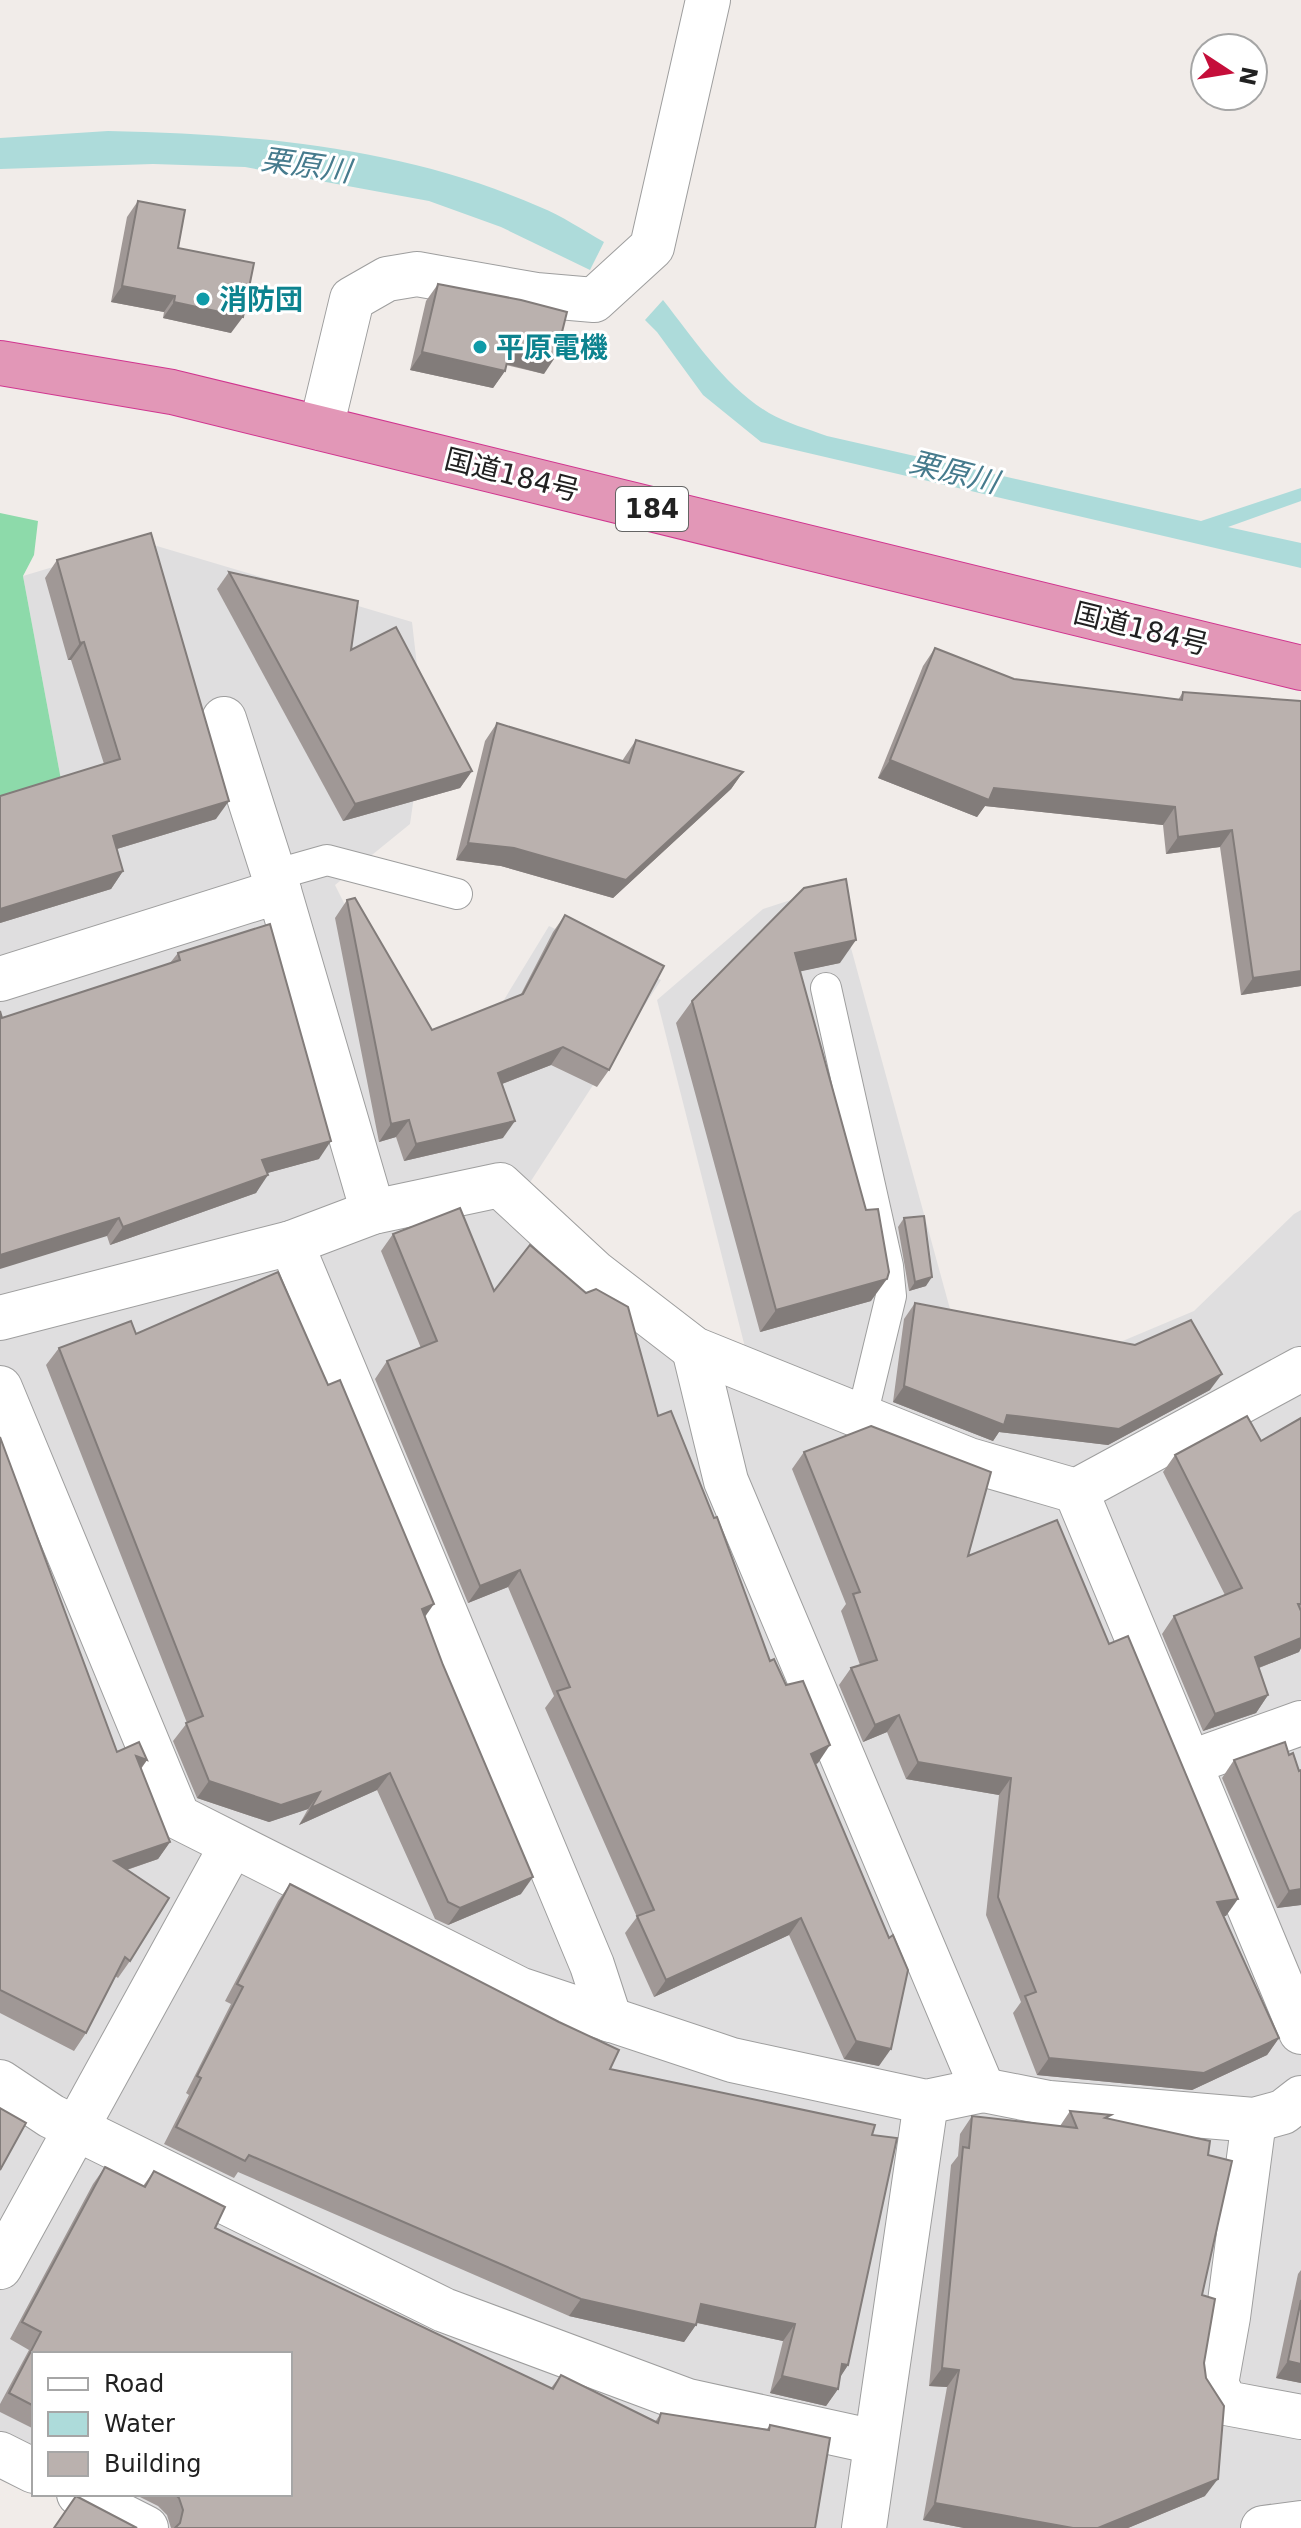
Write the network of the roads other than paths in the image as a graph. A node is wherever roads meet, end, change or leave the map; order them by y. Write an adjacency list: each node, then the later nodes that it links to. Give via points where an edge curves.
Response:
1 (708, 0): 3 (street, via 652,247 594,300 417,274 387,279 352,299)
2 (0, 363): 3 (highway, 国道184号 / 184, via 172,392)
3 (321, 428): 4 (highway, 国道184号 / 184)
4 (1301, 668)
5 (224, 719): 6 (street)
6 (276, 883): 7 (lane, via 327,860); 8 (street); 10 (street)
7 (457, 894)
8 (0, 979)
9 (826, 988): 16 (lane, via 891,1296)
10 (373, 1212): 11 (street); 13 (street, via 500,1185 594,1272)
11 (291, 1243): 12 (street); 21 (street, via 592,1965)
12 (0, 1318)
13 (694, 1349): 16 (street); 24 (street, via 726,1481)
14 (1301, 1369): 17 (street)
15 (0, 1388): 20 (street, via 178,1817)
16 (862, 1416): 17 (street, via 969,1460)
17 (1076, 1491): 19 (street)
18 (1301, 1723): 19 (street)
19 (1189, 1763): 22 (street)
20 (232, 1845): 21 (street, via 519,1989); 28 (street)
21 (610, 2020): 26 (street, via 732,2060)
22 (1301, 2032)
23 (0, 2082): 28 (street)
24 (983, 2090): 26 (street); 27 (street, via 1049,2103)
25 (1301, 2098): 27 (street, via 1283,2112)
26 (926, 2102): 31 (street)
27 (1254, 2120): 30 (street, via 1216,2384 1226,2403)
28 (76, 2128): 29 (street); 31 (street, via 458,2316 688,2401)
29 (0, 2267)
30 (1301, 2417)
31 (875, 2442): 37 (street)
32 (0, 2454): 33 (street)
33 (32, 2470)
34 (83, 2496): 36 (street)
35 (1301, 2523): 38 (street)
36 (146, 2528)
37 (864, 2528)
38 (1263, 2528)

